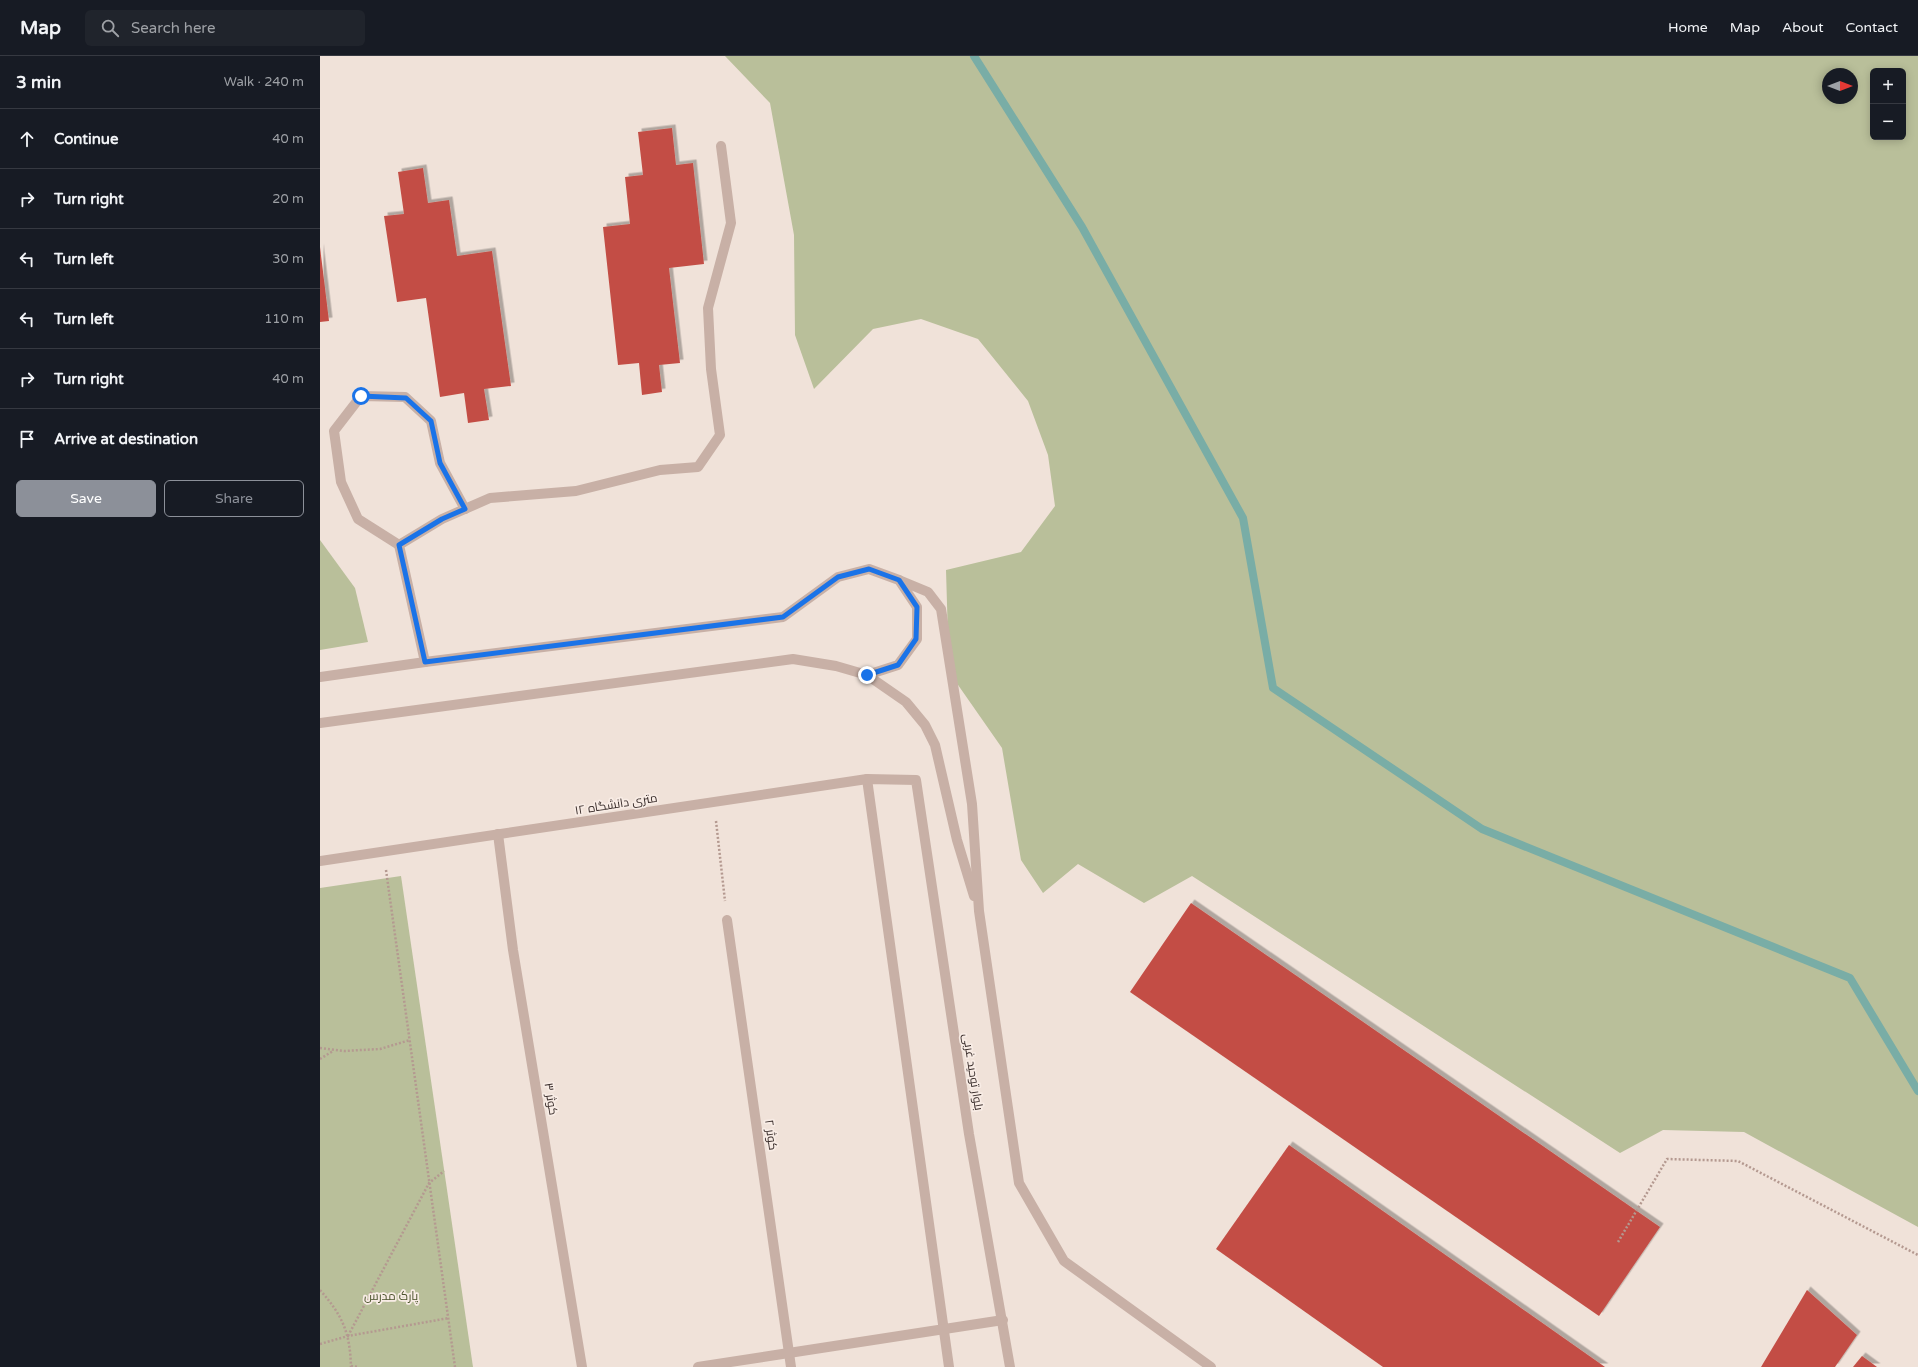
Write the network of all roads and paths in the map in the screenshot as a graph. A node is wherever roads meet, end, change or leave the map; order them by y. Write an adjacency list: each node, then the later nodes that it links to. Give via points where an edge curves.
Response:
1 (721, 146): 2 (street, via 731,223 708,308 711,368 720,434 698,467 660,470 576,490 490,498)
2 (465, 509): 3 (street, via 442,519); 3 (street, via 440,463 431,421 406,398 361,396 334,432 341,482 358,519)
3 (399, 545): 5 (street)
4 (899, 580): 5 (street, via 869,569 838,577 783,617); 6 (street, via 917,607 916,639 898,665); 15 (street, via 928,592 941,609 972,804)
5 (425, 662): 7 (street)
6 (867, 675): 8 (street, via 836,666 793,659); 15 (street, via 906,702 925,725 935,744 957,840)
7 (320, 677)
8 (320, 723)
9 (867, 779): 10 (street, ۱۲ متری دانشگاه); 11 (street, ۱۲ متری دانشگاه); 28 (street)
10 (916, 780): 27 (street, بلوار توحید غربی, via 969,1134)
11 (713, 802): 12 (street, ۱۲ متری دانشگاه); 16 (path)
12 (498, 834): 13 (street, ۱۲ متری دانشگاه); 35 (street, کوثر ۳, via 513,950)
13 (385, 851): 14 (street, ۱۲ متری دانشگاه); 17 (path, via 386,878)
14 (320, 861)
15 (979, 911): 40 (street, via 1019,1183 1064,1261)
16 (727, 920): 31 (street, کوثر ۲)
17 (410, 1040): 19 (path, via 380,1049); 22 (path)
18 (320, 1048): 19 (path)
19 (334, 1050): 20 (path)
20 (320, 1059)
21 (444, 1171): 22 (path)
22 (429, 1183): 26 (path); 29 (path)
23 (1618, 1242): 24 (path, via 1667,1160 1738,1161)
24 (1918, 1255)
25 (320, 1290): 29 (path, via 336,1308)
26 (448, 1318): 29 (path); 34 (path)
27 (1003, 1320): 28 (street); 39 (street, بلوار توحید غربی)
28 (945, 1329): 31 (street); 38 (street)
29 (348, 1336): 30 (path); 32 (path)
30 (320, 1344)
31 (789, 1354): 36 (street); 37 (street, کوثر ۲)
32 (351, 1367): 33 (path)
33 (358, 1367)
34 (455, 1367)
35 (582, 1367)
36 (698, 1367)
37 (791, 1367)
38 (949, 1367)
39 (1010, 1367)
40 (1211, 1367)

